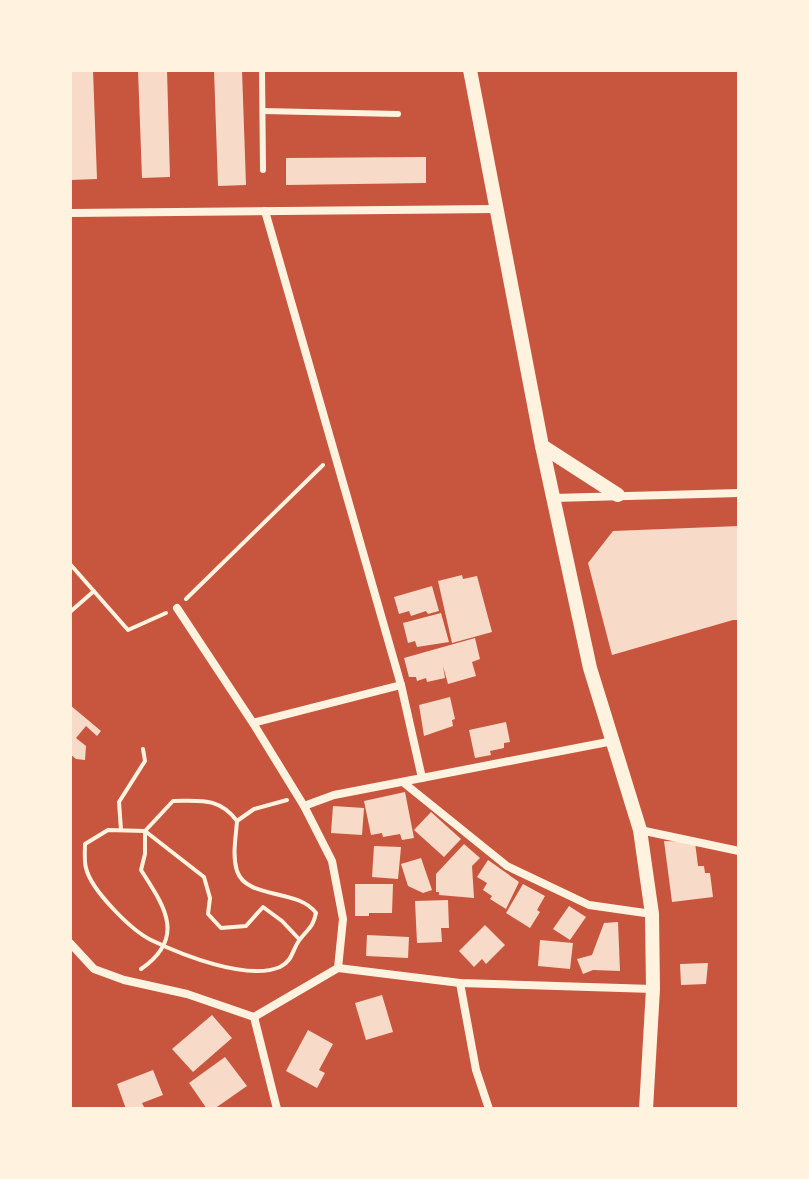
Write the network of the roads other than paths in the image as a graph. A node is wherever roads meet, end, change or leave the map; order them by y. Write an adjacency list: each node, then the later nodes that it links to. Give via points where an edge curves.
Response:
1 (262, 70): 3 (lane)
2 (470, 70): 6 (street)
3 (263, 111): 4 (lane); 5 (lane)
4 (398, 114)
5 (263, 170)
6 (496, 209): 7 (street); 9 (street)
7 (265, 211): 8 (street); 14 (street)
8 (70, 213)
9 (542, 446): 11 (street); 12 (street)
10 (739, 493): 11 (street)
11 (618, 495): 12 (street)
12 (553, 498): 16 (street, via 590,668)
13 (177, 608): 15 (street)
14 (401, 685): 15 (street); 17 (street)
15 (253, 723): 19 (street)
16 (613, 741): 17 (street); 20 (street)
17 (422, 778): 18 (street)
18 (404, 783): 19 (street); 22 (street, via 507,866 589,905)
19 (304, 806): 24 (street, via 332,861 343,919)
20 (640, 830): 21 (street); 22 (street)
21 (739, 851)
22 (652, 914): 26 (street)
23 (70, 943): 27 (street, via 94,969)
24 (338, 968): 25 (street); 27 (street)
25 (460, 983): 26 (street); 29 (street)
26 (653, 989): 30 (street)
27 (254, 1017): 28 (street)
28 (277, 1109)
29 (489, 1109)
30 (646, 1109)

